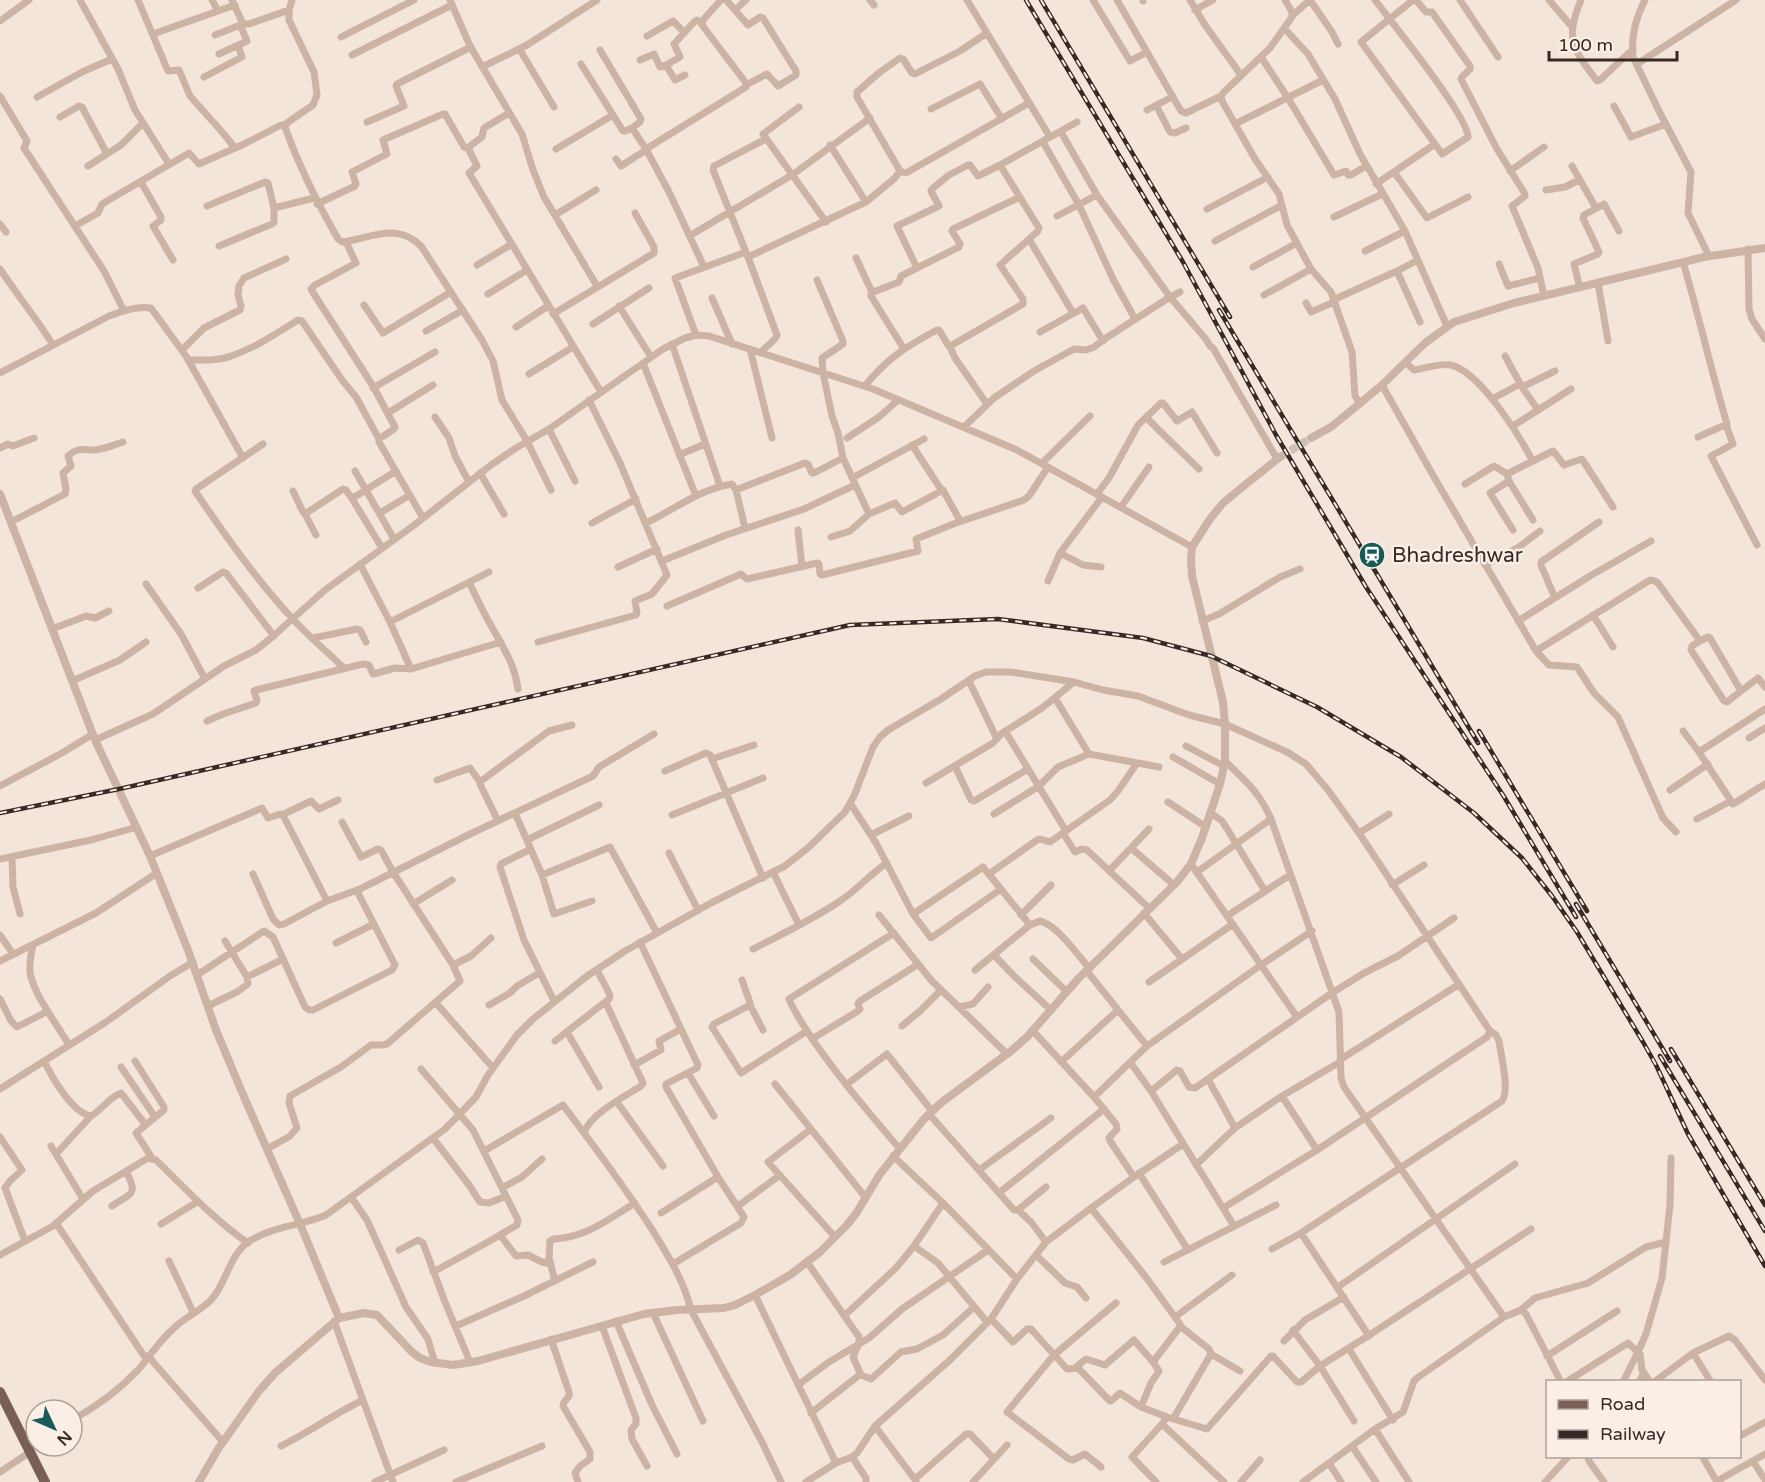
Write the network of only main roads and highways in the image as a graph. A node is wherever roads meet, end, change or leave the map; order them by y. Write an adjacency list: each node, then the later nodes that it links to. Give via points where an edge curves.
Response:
1 (0, 1392): 2 (main road)
2 (24, 1435)
3 (35, 1458): 4 (main road)
4 (45, 1482)

